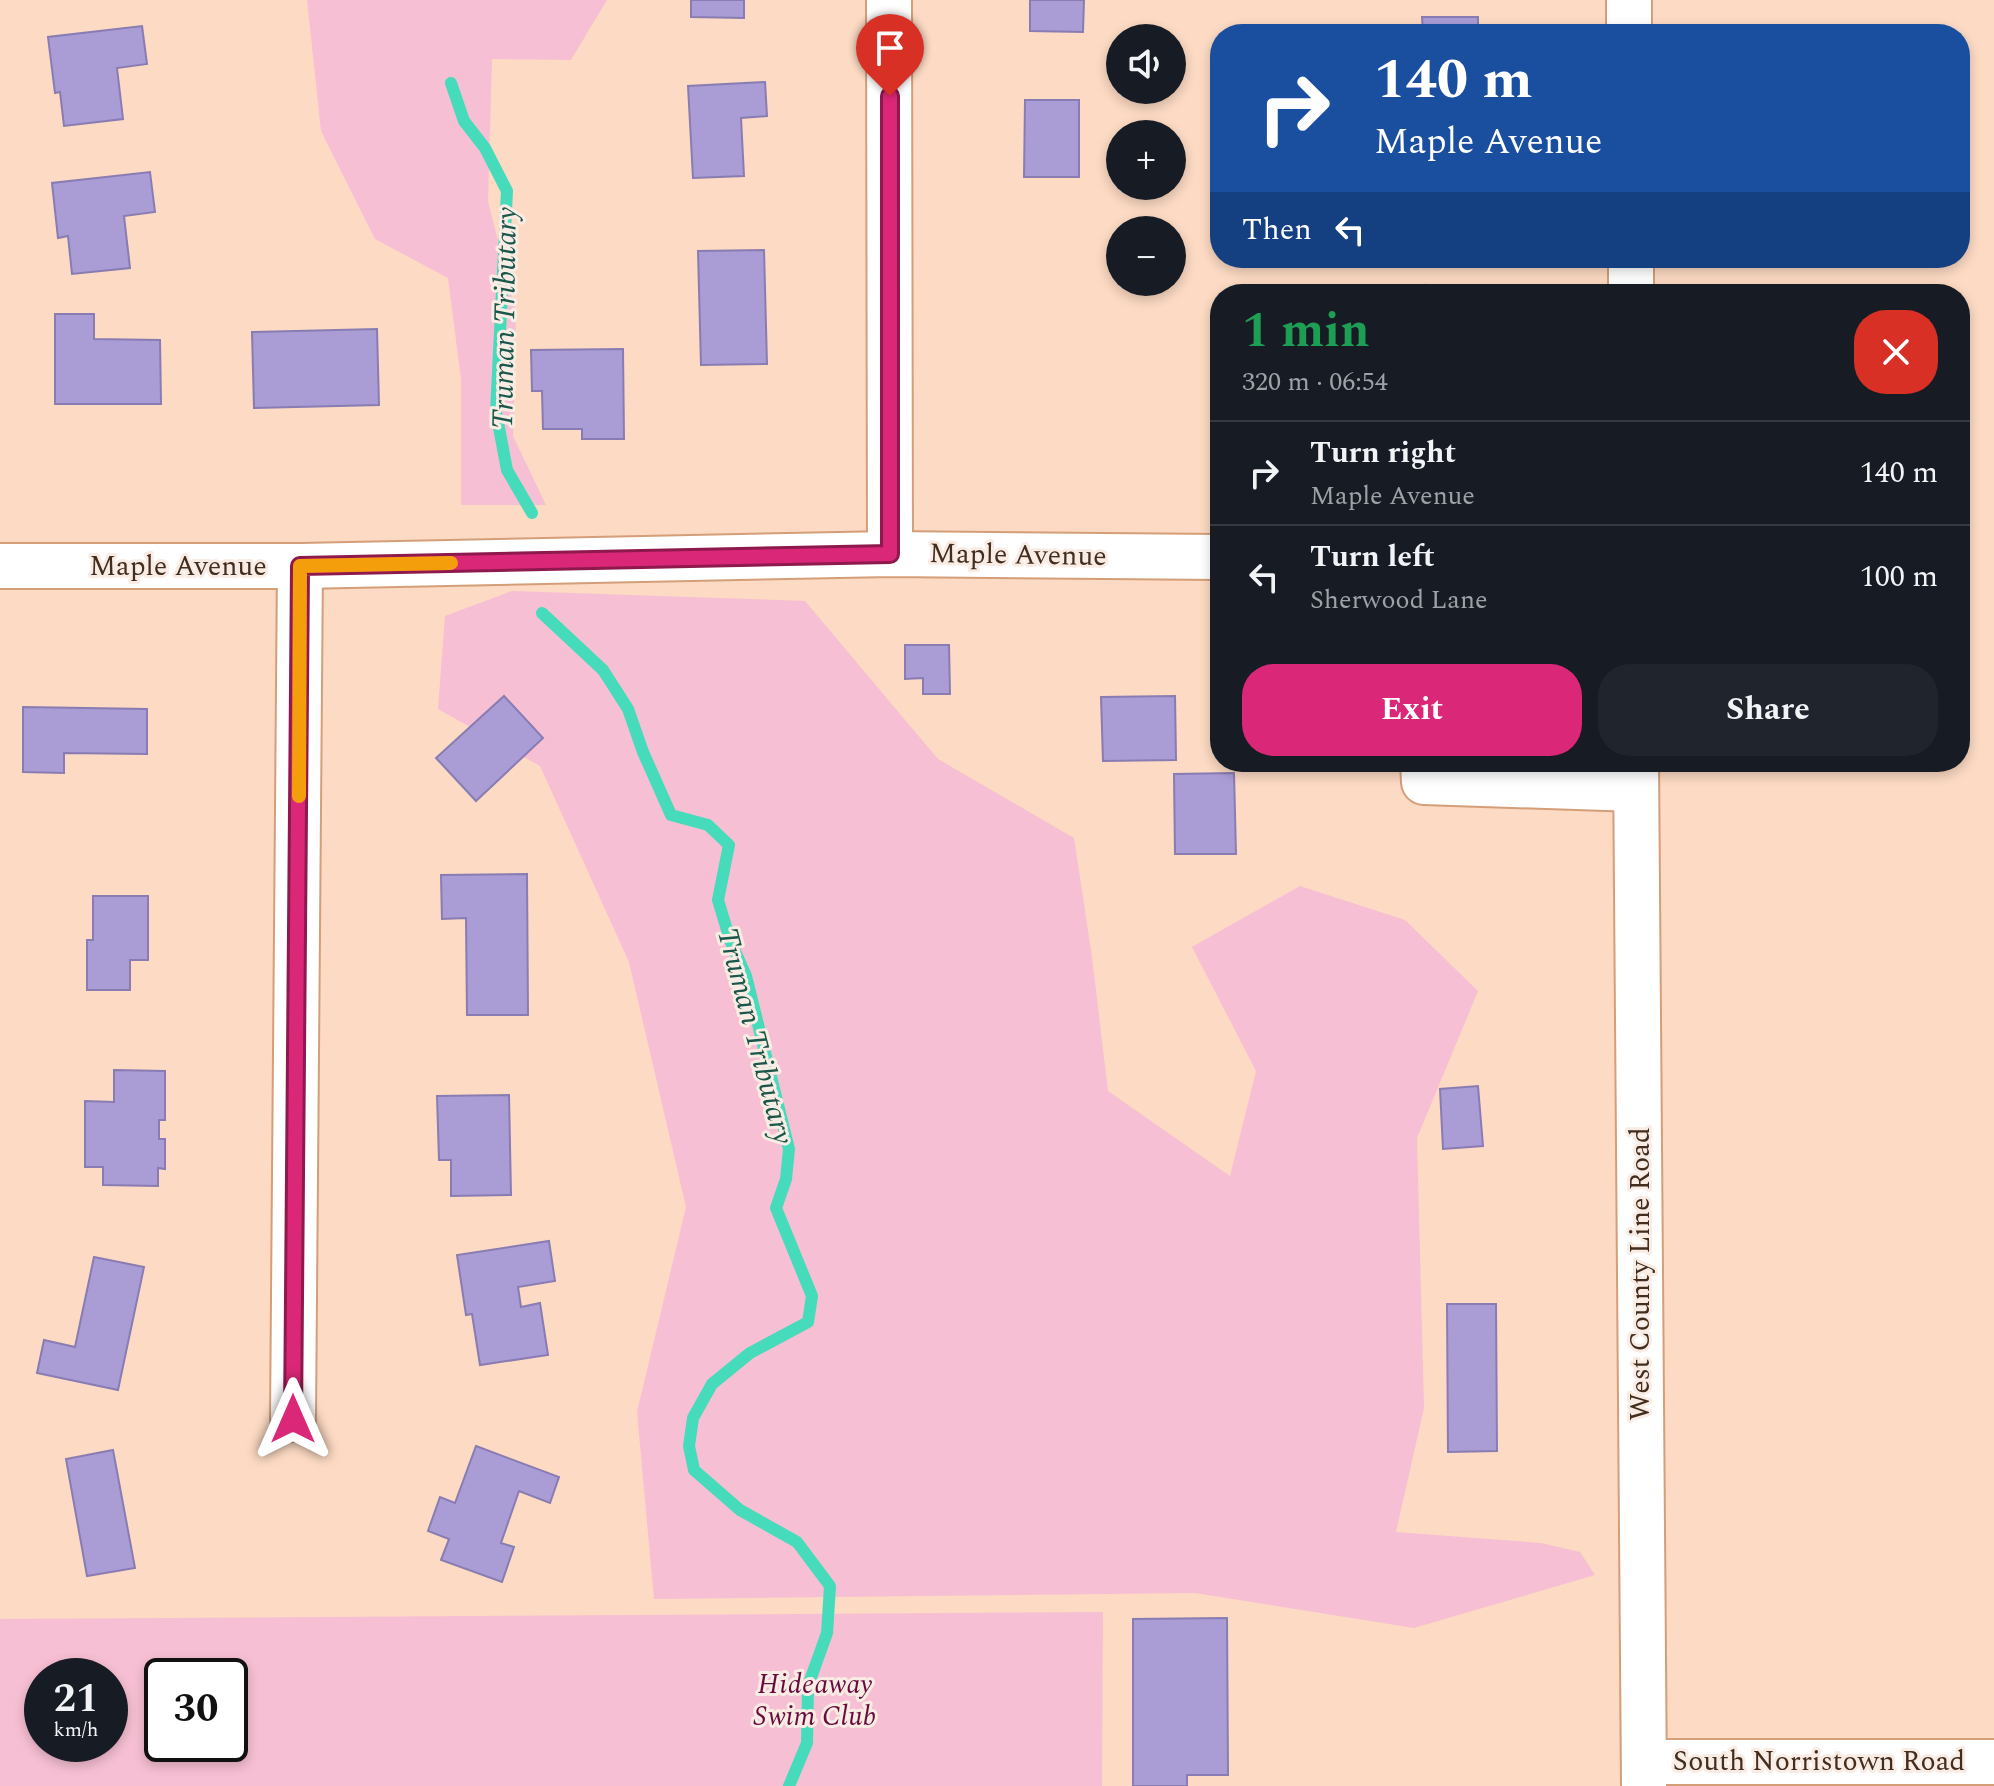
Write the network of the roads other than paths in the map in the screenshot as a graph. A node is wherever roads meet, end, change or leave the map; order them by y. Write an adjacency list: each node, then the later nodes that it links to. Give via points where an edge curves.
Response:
1 (889, 0): 4 (street)
2 (1629, 0): 3 (street)
3 (1629, 24)
4 (890, 554): 5 (street, Maple Avenue); 7 (street, Maple Avenue)
5 (1210, 557)
6 (0, 566): 7 (street, Maple Avenue)
7 (300, 566): 11 (street)
8 (1424, 772): 9 (street, via 1424,782)
9 (1551, 774): 10 (street)
10 (1636, 776): 13 (street, West County Line Road)
11 (293, 1419)
12 (1969, 1770): 13 (street, South Norristown Road)
13 (1644, 1774)

